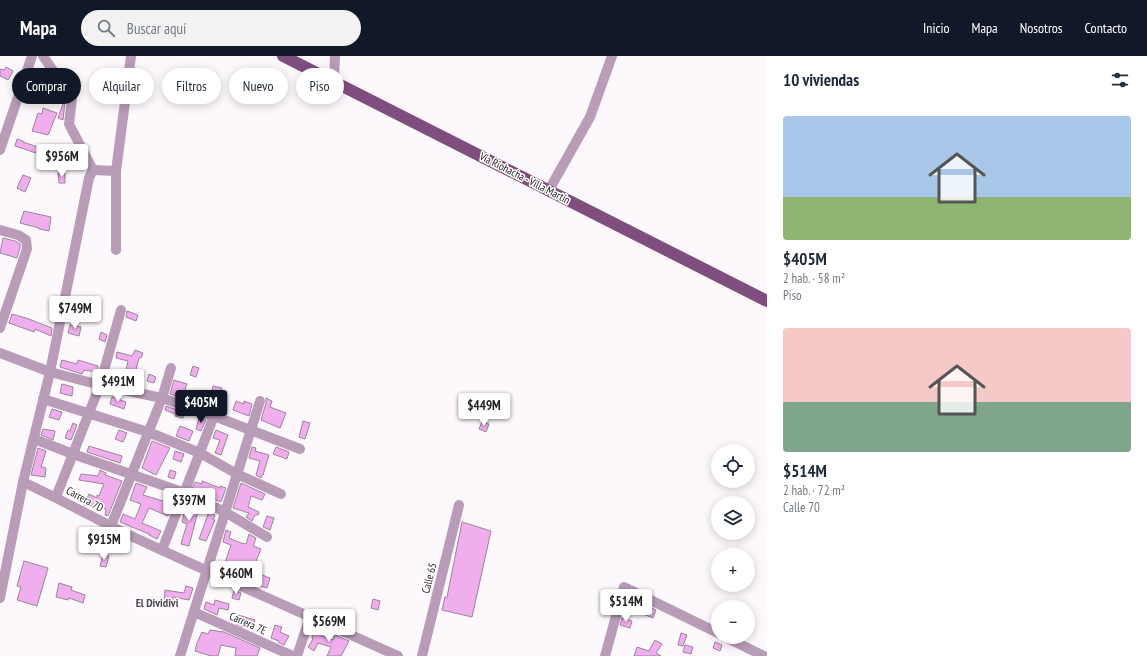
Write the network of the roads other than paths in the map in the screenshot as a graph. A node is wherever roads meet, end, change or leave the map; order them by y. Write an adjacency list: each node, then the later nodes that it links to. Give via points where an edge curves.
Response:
1 (32, 56): 10 (street)
2 (43, 56): 11 (street, via 72,98 69,124)
3 (131, 56): 12 (street)
4 (283, 56): 7 (main road, Vía Riohacha - Villa Martín)
5 (336, 56): 8 (street)
6 (612, 56): 13 (street, via 590,117)
7 (307, 68)
8 (335, 68)
9 (344, 86): 13 (main road, Vía Riohacha - Villa Martín)
10 (0, 150)
11 (93, 170): 12 (street); 21 (street, via 89,178)
12 (116, 171): 15 (street)
13 (549, 190): 16 (main road, Vía Riohacha - Villa Martín)
14 (0, 230): 18 (street, via 26,240 27,249)
15 (116, 250)
16 (767, 301)
17 (121, 310): 22 (street)
18 (0, 328)
19 (0, 353): 21 (street)
20 (171, 368): 23 (street)
21 (50, 372): 22 (street); 24 (street)
22 (100, 385): 23 (street); 26 (street)
23 (162, 398): 27 (street); 29 (street)
24 (44, 399): 26 (street); 30 (street)
25 (260, 401): 28 (street)
26 (89, 414): 29 (street); 33 (street)
27 (214, 416): 28 (street); 32 (street)
28 (250, 431): 31 (street); 35 (street)
29 (148, 432): 32 (street); 34 (street)
30 (34, 439): 33 (street); 36 (street)
31 (300, 450)
32 (200, 453): 35 (street); 37 (street)
33 (73, 454): 34 (street); 39 (street)
34 (131, 474): 37 (street); 42 (street)
35 (237, 474): 38 (street); 41 (street)
36 (23, 482): 39 (street, Carrera 7D); 46 (street)
37 (185, 493): 41 (street); 44 (street)
38 (281, 494)
39 (56, 497): 42 (street, Carrera 7D)
40 (459, 505): 56 (street, Calle 65)
41 (225, 512): 43 (street); 45 (street)
42 (111, 526): 44 (street, Carrera 7D)
43 (267, 537)
44 (162, 550): 45 (street, Carrera 7D)
45 (207, 571): 47 (street); 48 (street, Carrera 7D)
46 (0, 598)
47 (194, 612): 51 (street); 53 (street, Carrera 7E)
48 (310, 617): 54 (street); 55 (street, Carrera 7D)
49 (711, 630): 57 (street, via 624,587)
50 (739, 644): 58 (street)
51 (180, 654): 52 (street)
52 (191, 656)
53 (293, 656)
54 (297, 656)
55 (398, 656)
56 (422, 656)
57 (605, 656)
58 (764, 656)

